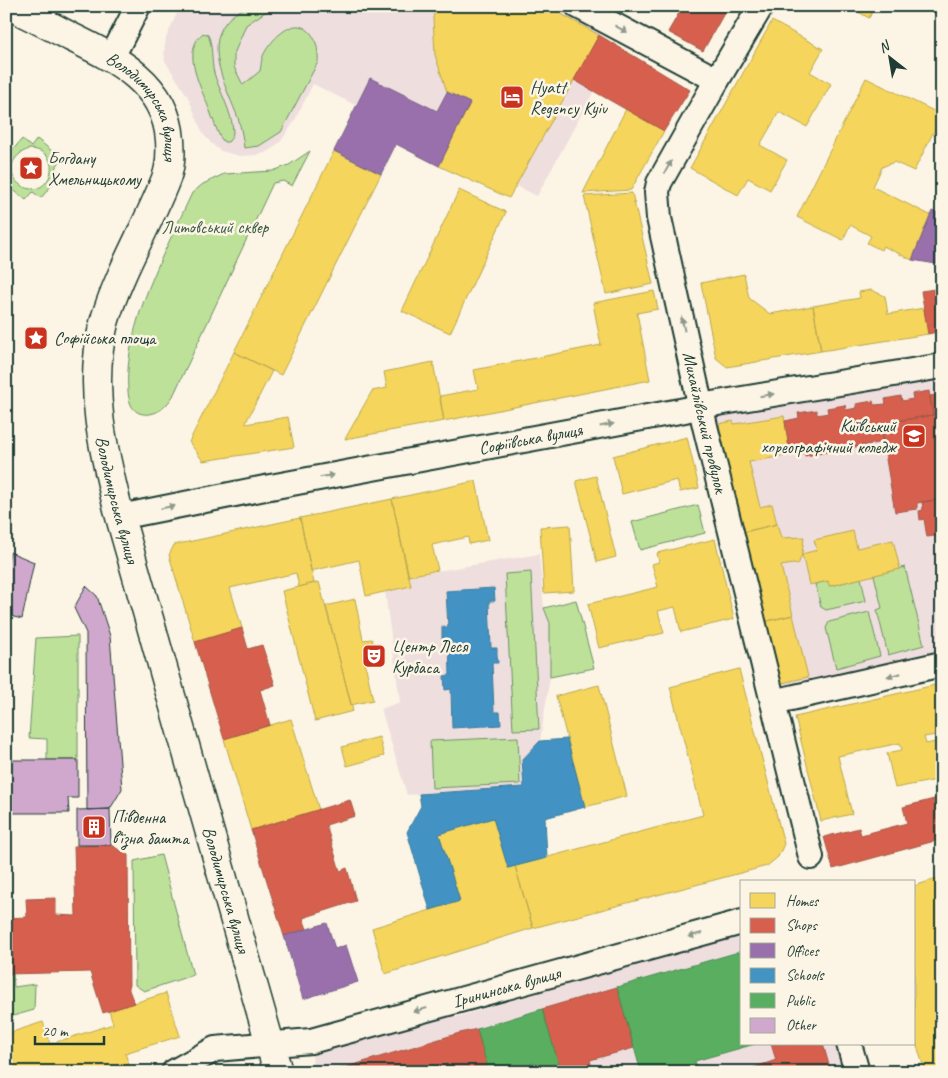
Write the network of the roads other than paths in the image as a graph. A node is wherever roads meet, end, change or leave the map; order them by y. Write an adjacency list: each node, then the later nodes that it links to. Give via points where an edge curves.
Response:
1 (10, 6): 5 (main road, Володимирська вулиця)
2 (138, 6): 5 (street)
3 (578, 6): 6 (street, one-way to 6)
4 (761, 6): 6 (street, Михайлівський провулок)
5 (112, 57): 9 (main road, Володимирська вулиця, via 135,74 156,99 169,129 171,158 166,179 118,284 104,324 98,364 98,416)
6 (717, 80): 8 (street, Михайлівський провулок, one-way to 6, via 657,192)
7 (942, 366): 8 (street, Софіївська вулиця, one-way to 7)
8 (700, 406): 9 (street, Софіївська вулиця, one-way to 8); 11 (street, Михайлівський провулок)
9 (120, 517): 14 (main road, Володимирська вулиця)
10 (942, 664): 11 (street, one-way to 11)
11 (773, 702): 12 (street, Михайлівський провулок)
12 (811, 858)
13 (740, 923): 14 (street, Ірининська вулиця, one-way to 14, via 311,1041)
14 (270, 1044): 16 (street, Ірининська вулиця, via 215,1049); 17 (main road, Володимирська вулиця)
15 (850, 1046): 18 (street)
16 (174, 1072)
17 (278, 1072)
18 (857, 1072)

